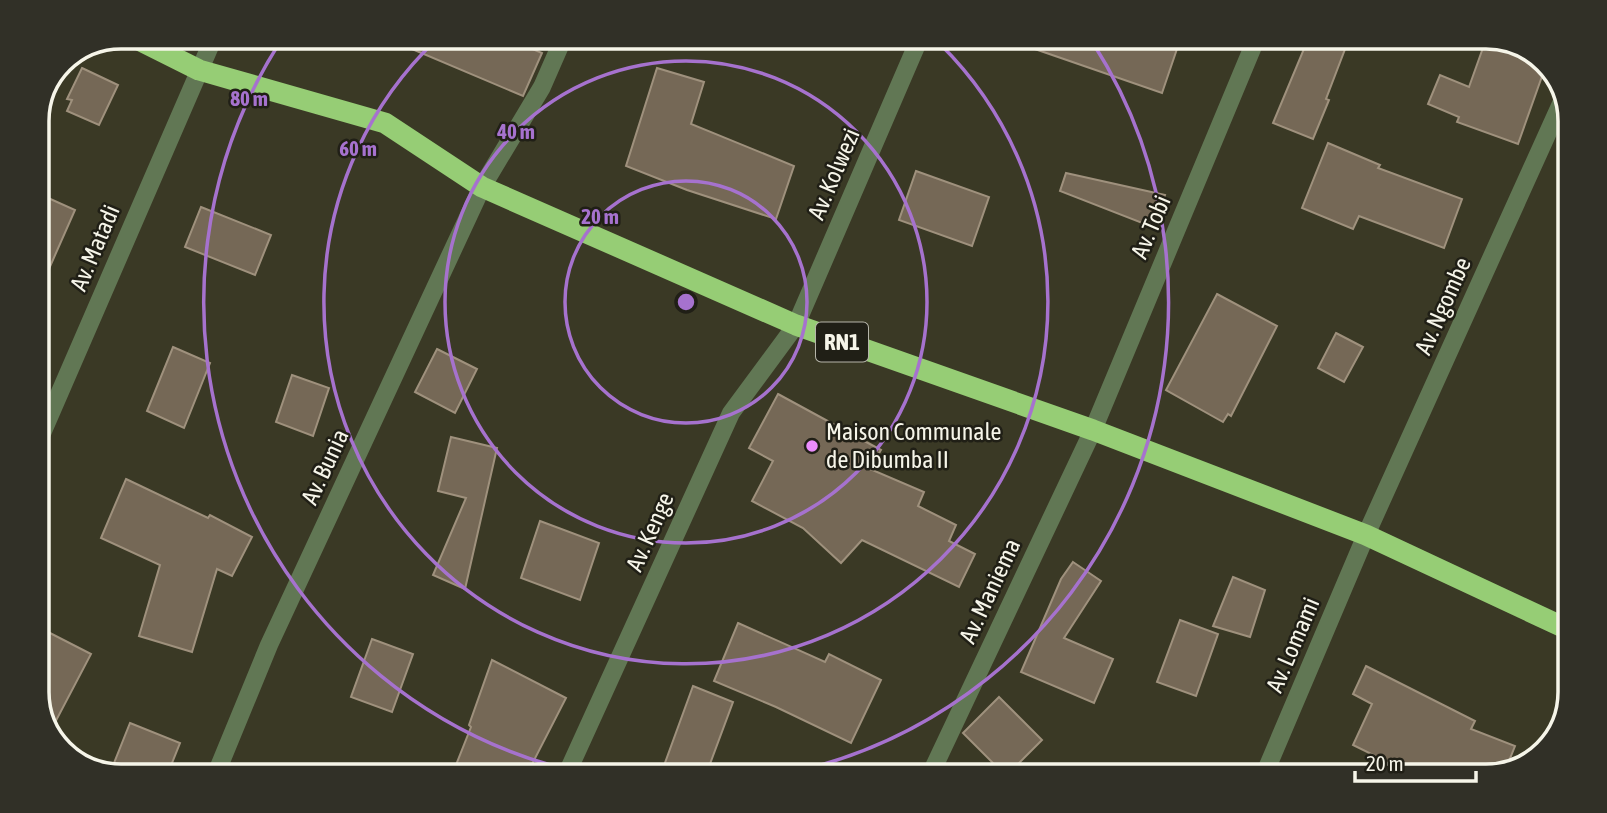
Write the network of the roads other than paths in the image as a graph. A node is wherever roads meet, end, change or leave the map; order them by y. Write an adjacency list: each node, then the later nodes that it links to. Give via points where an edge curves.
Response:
1 (157, 49): 6 (highway, RN1)
2 (209, 49): 6 (street, Av. Matadi)
3 (559, 49): 8 (street, Av. Bunia, via 542,88)
4 (915, 49): 9 (street, Av. Kolwezi)
5 (1252, 49): 11 (street, Av. Tobi)
6 (199, 70): 8 (highway, RN1, via 385,123); 10 (street, Av. Matadi)
7 (1557, 111): 12 (street, Av. Ngombe)
8 (482, 187): 9 (highway, RN1); 14 (street, Av. Bunia, via 269,645)
9 (796, 325): 11 (highway, RN1); 15 (street, Av. Kenge, via 730,412)
10 (49, 416)
11 (1093, 430): 12 (highway, RN1); 16 (street, Av. Maniema)
12 (1366, 535): 13 (highway, RN1); 17 (street, Av. Lomami)
13 (1558, 625)
14 (220, 764)
15 (572, 764)
16 (935, 764)
17 (1269, 764)

